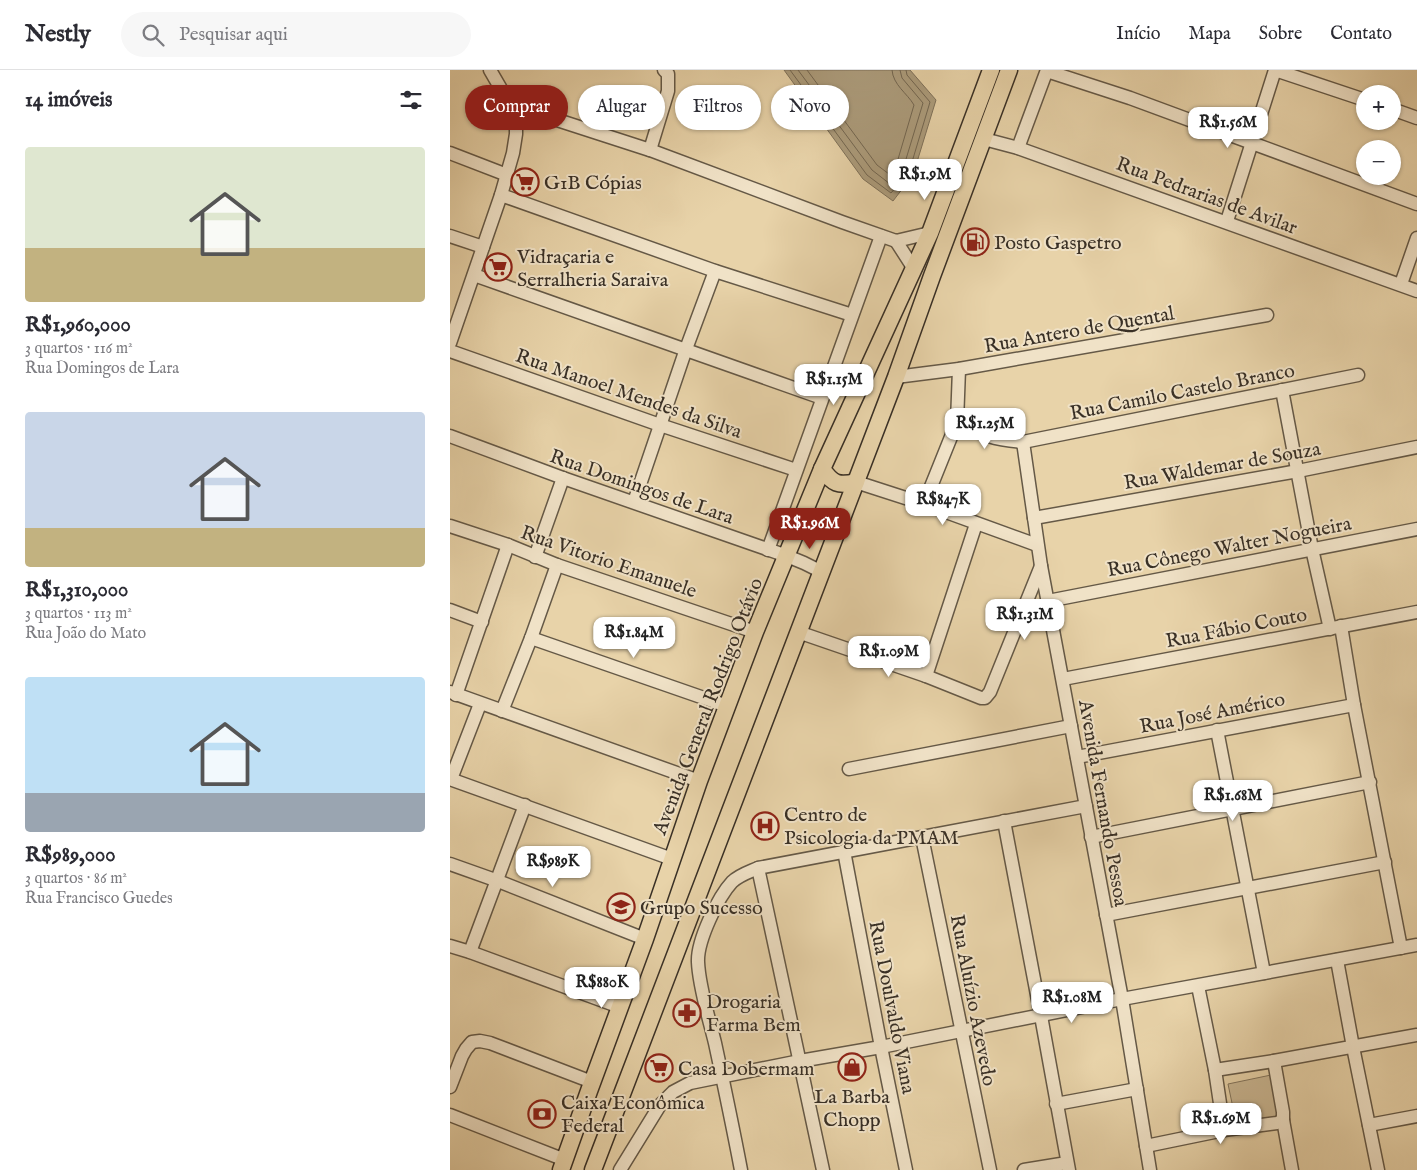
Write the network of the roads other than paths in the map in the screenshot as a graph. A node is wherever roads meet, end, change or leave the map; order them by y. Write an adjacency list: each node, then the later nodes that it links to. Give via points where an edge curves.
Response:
1 (490, 70): 7 (street)
2 (664, 70): 16 (street, via 668,74 668,91)
3 (991, 70): 22 (main road, Avenida General Rodrigo Otávio)
4 (1009, 70): 13 (main road)
5 (1047, 70): 14 (street); 15 (street)
6 (1275, 70): 8 (street); 14 (street)
7 (499, 85)
8 (1356, 97)
9 (1401, 112): 10 (street)
10 (1417, 118)
11 (568, 123): 16 (street)
12 (516, 130): 18 (street)
13 (984, 139): 15 (street, Rua Pedrarias de Avilar); 41 (main road)
14 (1251, 143): 20 (street); 21 (street)
15 (1018, 148): 21 (street, Rua Pedrarias de Avilar)
16 (650, 150): 24 (street)
17 (450, 153): 18 (street)
18 (507, 176): 19 (street)
19 (501, 195): 27 (street); 29 (street)
20 (1417, 204)
21 (1227, 222): 31 (street, Rua Pedrarias de Avilar)
22 (930, 233): 26 (street); 28 (main road, Avenida General Rodrigo Otávio)
23 (450, 236): 27 (street)
24 (881, 236): 26 (street); 33 (street)
25 (1417, 238): 31 (street)
26 (896, 241): 28 (street)
27 (483, 247): 30 (street)
28 (914, 269): 49 (main road, Avenida General Rodrigo Otávio)
29 (715, 271): 33 (street); 37 (street)
30 (474, 275): 35 (street); 37 (street)
31 (1401, 284): 32 (street, Rua Pedrarias de Avilar)
32 (1417, 291)
33 (852, 316): 43 (street)
34 (1267, 316): 39 (street, Rua Antero de Quental)
35 (453, 324): 36 (street)
36 (450, 343)
37 (686, 349): 43 (street); 45 (street)
38 (450, 351): 45 (street, Rua Manoel Mendes da Silva)
39 (959, 369): 41 (street, Rua Antero de Quental); 44 (street)
40 (1358, 375): 42 (street, Rua Camilo Castelo Branco)
41 (896, 377): 53 (main road)
42 (1282, 390): 47 (street, Rua Camilo Castelo Branco); 51 (street)
43 (822, 398): 50 (street)
44 (957, 422): 47 (street, Rua Camilo Castelo Branco, via 989,437); 55 (street)
45 (660, 425): 50 (street, Rua Manoel Mendes da Silva); 54 (street)
46 (450, 436): 52 (street, Rua Domingos de Lara)
47 (1023, 442): 56 (street, Avenida Fernando Pessoa)
48 (1417, 447): 51 (street, Rua Waldemar de Souza)
49 (822, 469): 53 (main road, via 836,483); 64 (main road, Avenida General Rodrigo Otávio)
50 (796, 470): 63 (street)
51 (1298, 471): 56 (street, Rua Waldemar de Souza); 62 (street)
52 (563, 478): 54 (street, Rua Domingos de Lara); 65 (street)
53 (856, 482): 55 (street); 68 (main road)
54 (634, 502): 63 (street, Rua Domingos de Lara)
55 (924, 504): 57 (street)
56 (1034, 518): 60 (street, Avenida Fernando Pessoa)
57 (976, 524): 60 (street); 77 (street)
58 (450, 526): 61 (street, Rua Vitorio Emanuele)
59 (1417, 529): 62 (street, Rua Cônego Walter Nogueira)
60 (1038, 545): 67 (street, Avenida Fernando Pessoa)
61 (508, 546): 65 (street, Rua Vitorio Emanuele); 72 (street)
62 (1312, 549): 69 (street, Rua Cônego Walter Nogueira); 73 (street)
63 (768, 550): 64 (street, Rua Domingos de Lara)
64 (787, 556): 68 (street, Rua Domingos de Lara); 74 (main road, Avenida General Rodrigo Otávio)
65 (535, 557): 66 (street, Rua Vitorio Emanuele)
66 (557, 565): 74 (street, Rua Vitorio Emanuele); 76 (street)
67 (1040, 566): 69 (street, Avenida Fernando Pessoa); 77 (street, via 988,696 981,698)
68 (822, 572): 75 (main road)
69 (1048, 600): 78 (street, Avenida Fernando Pessoa)
70 (450, 610): 72 (street)
71 (1417, 612): 73 (street, Rua Fábio Couto)
72 (482, 622): 79 (street)
73 (1336, 627): 78 (street, Rua Fábio Couto); 81 (street)
74 (755, 632): 82 (main road, Avenida General Rodrigo Otávio)
75 (798, 632): 77 (street); 136 (main road)
76 (531, 638): 82 (street); 83 (street)
77 (926, 676)
78 (1062, 679): 84 (street, Avenida Fernando Pessoa)
79 (453, 693): 80 (street)
80 (480, 704): 83 (street); 88 (street)
81 (1354, 705): 85 (street, Rua José Américo); 90 (street)
82 (727, 706): 89 (main road, Avenida General Rodrigo Otávio)
83 (502, 711): 89 (street)
84 (1071, 726): 86 (street, Avenida Fernando Pessoa); 87 (street)
85 (1217, 730): 86 (street, Rua José Américo); 93 (street)
86 (1077, 757): 92 (street, Avenida Fernando Pessoa)
87 (849, 769)
88 (450, 779): 91 (street)
89 (699, 781): 98 (main road, Avenida General Rodrigo Otávio)
90 (1370, 782): 93 (street); 99 (street)
91 (525, 805): 98 (street); 102 (street)
92 (1086, 806): 94 (street); 96 (street, Avenida Fernando Pessoa)
93 (1232, 809): 96 (street); 103 (street)
94 (1004, 821): 95 (street); 115 (street)
95 (922, 837): 97 (street); 116 (street, Rua Aluízio Azevedo)
96 (1091, 837): 104 (street, Avenida Fernando Pessoa)
97 (844, 851): 101 (street); 118 (street, Rua Doulvaldo Viana)
98 (672, 858): 105 (main road, Avenida General Rodrigo Otávio)
99 (1385, 862): 103 (street); 108 (street)
100 (450, 864): 102 (street)
101 (758, 868): 120 (street); 123 (street, via 742,874 726,890 716,905 700,946 700,980)
102 (498, 881): 105 (street); 109 (street)
103 (1247, 888): 104 (street); 111 (street)
104 (1106, 915): 113 (street, Avenida Fernando Pessoa)
105 (645, 939): 114 (main road, Avenida General Rodrigo Otávio)
106 (1417, 945): 108 (street)
107 (450, 946): 109 (street)
108 (1401, 948): 110 (street)
109 (470, 952): 114 (street)
110 (1338, 960): 111 (street); 119 (street)
111 (1264, 973): 112 (street)
112 (1198, 986): 113 (street); 122 (street)
113 (1122, 999): 115 (street); 126 (street, Avenida Fernando Pessoa)
114 (620, 1007): 124 (main road, Avenida General Rodrigo Otávio)
115 (1041, 1016): 116 (street); 127 (street)
116 (962, 1031): 118 (street); 141 (street, Rua Aluízio Azevedo)
117 (1417, 1035): 119 (street)
118 (881, 1047): 120 (street); 140 (street, Rua Doulvaldo Viana)
119 (1353, 1047): 121 (street); 131 (street)
120 (800, 1061): 123 (street); 139 (street)
121 (1274, 1062): 122 (street); 130 (street)
122 (1215, 1070): 132 (street)
123 (722, 1076): 137 (street, via 690,1083 673,1092 660,1105); 138 (street)
124 (592, 1082): 125 (street, via 480,1041 472,1042 466,1049); 134 (main road, Avenida General Rodrigo Otávio)
125 (450, 1087)
126 (1137, 1089): 127 (street); 133 (street, Avenida Fernando Pessoa)
127 (1056, 1104): 135 (street)
128 (450, 1115): 134 (street)
129 (1417, 1116): 131 (street)
130 (1282, 1120): 132 (street); 144 (street)
131 (1370, 1125): 145 (street)
132 (1224, 1130): 133 (street)
133 (1146, 1146): 143 (street, Avenida Fernando Pessoa)
134 (563, 1165)
135 (1068, 1166): 142 (street)
136 (593, 1170)
137 (620, 1170)
138 (741, 1170)
139 (823, 1170)
140 (906, 1170)
141 (990, 1170)
142 (1024, 1170)
143 (1150, 1170)
144 (1292, 1170)
145 (1378, 1170)

